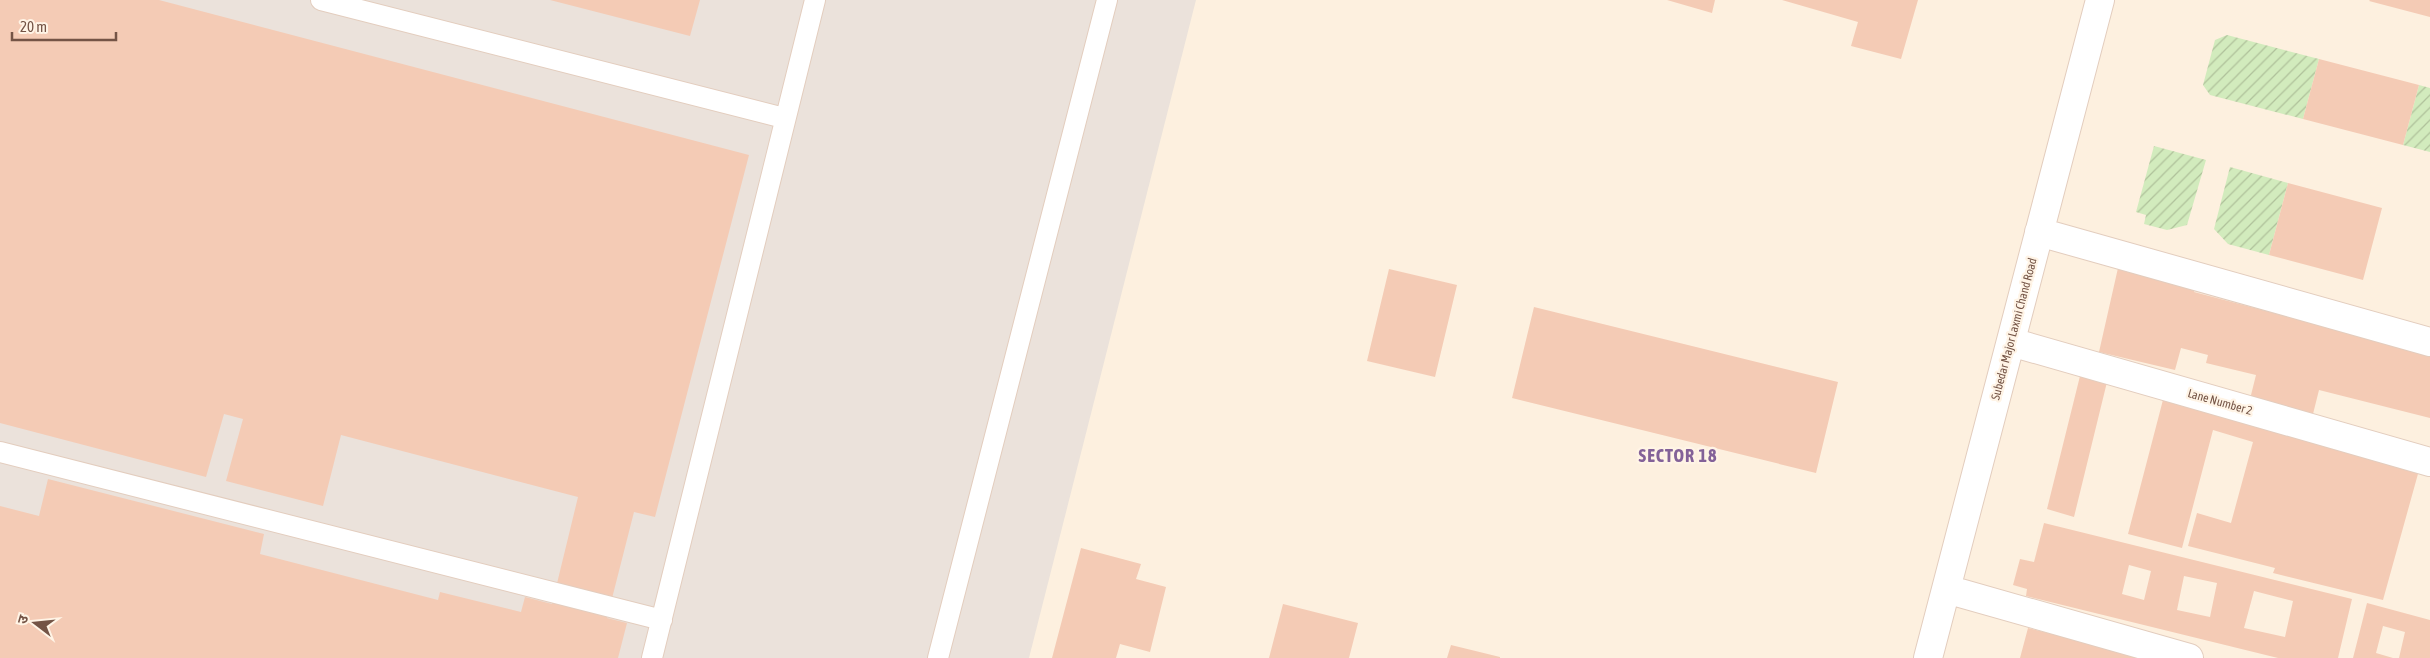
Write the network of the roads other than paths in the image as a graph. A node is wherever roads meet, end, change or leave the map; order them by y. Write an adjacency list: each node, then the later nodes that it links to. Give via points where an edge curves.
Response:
1 (321, 0): 5 (lane)
2 (815, 0): 5 (lane)
3 (1107, 0): 14 (lane)
4 (2100, 0): 6 (street, Subedar Major Laxmi Chand Road)
5 (784, 118): 12 (lane)
6 (2039, 232): 7 (street, Subedar Major Laxmi Chand Road); 8 (street)
7 (2010, 342): 10 (street, Lane Number 2); 11 (street, Subedar Major Laxmi Chand Road)
8 (2430, 342)
9 (0, 452): 12 (lane)
10 (2430, 462)
11 (1946, 589): 15 (street, Subedar Major Laxmi Chand Road); 16 (street)
12 (662, 620): 13 (lane)
13 (652, 658)
14 (938, 658)
15 (1928, 658)
16 (2190, 658)

